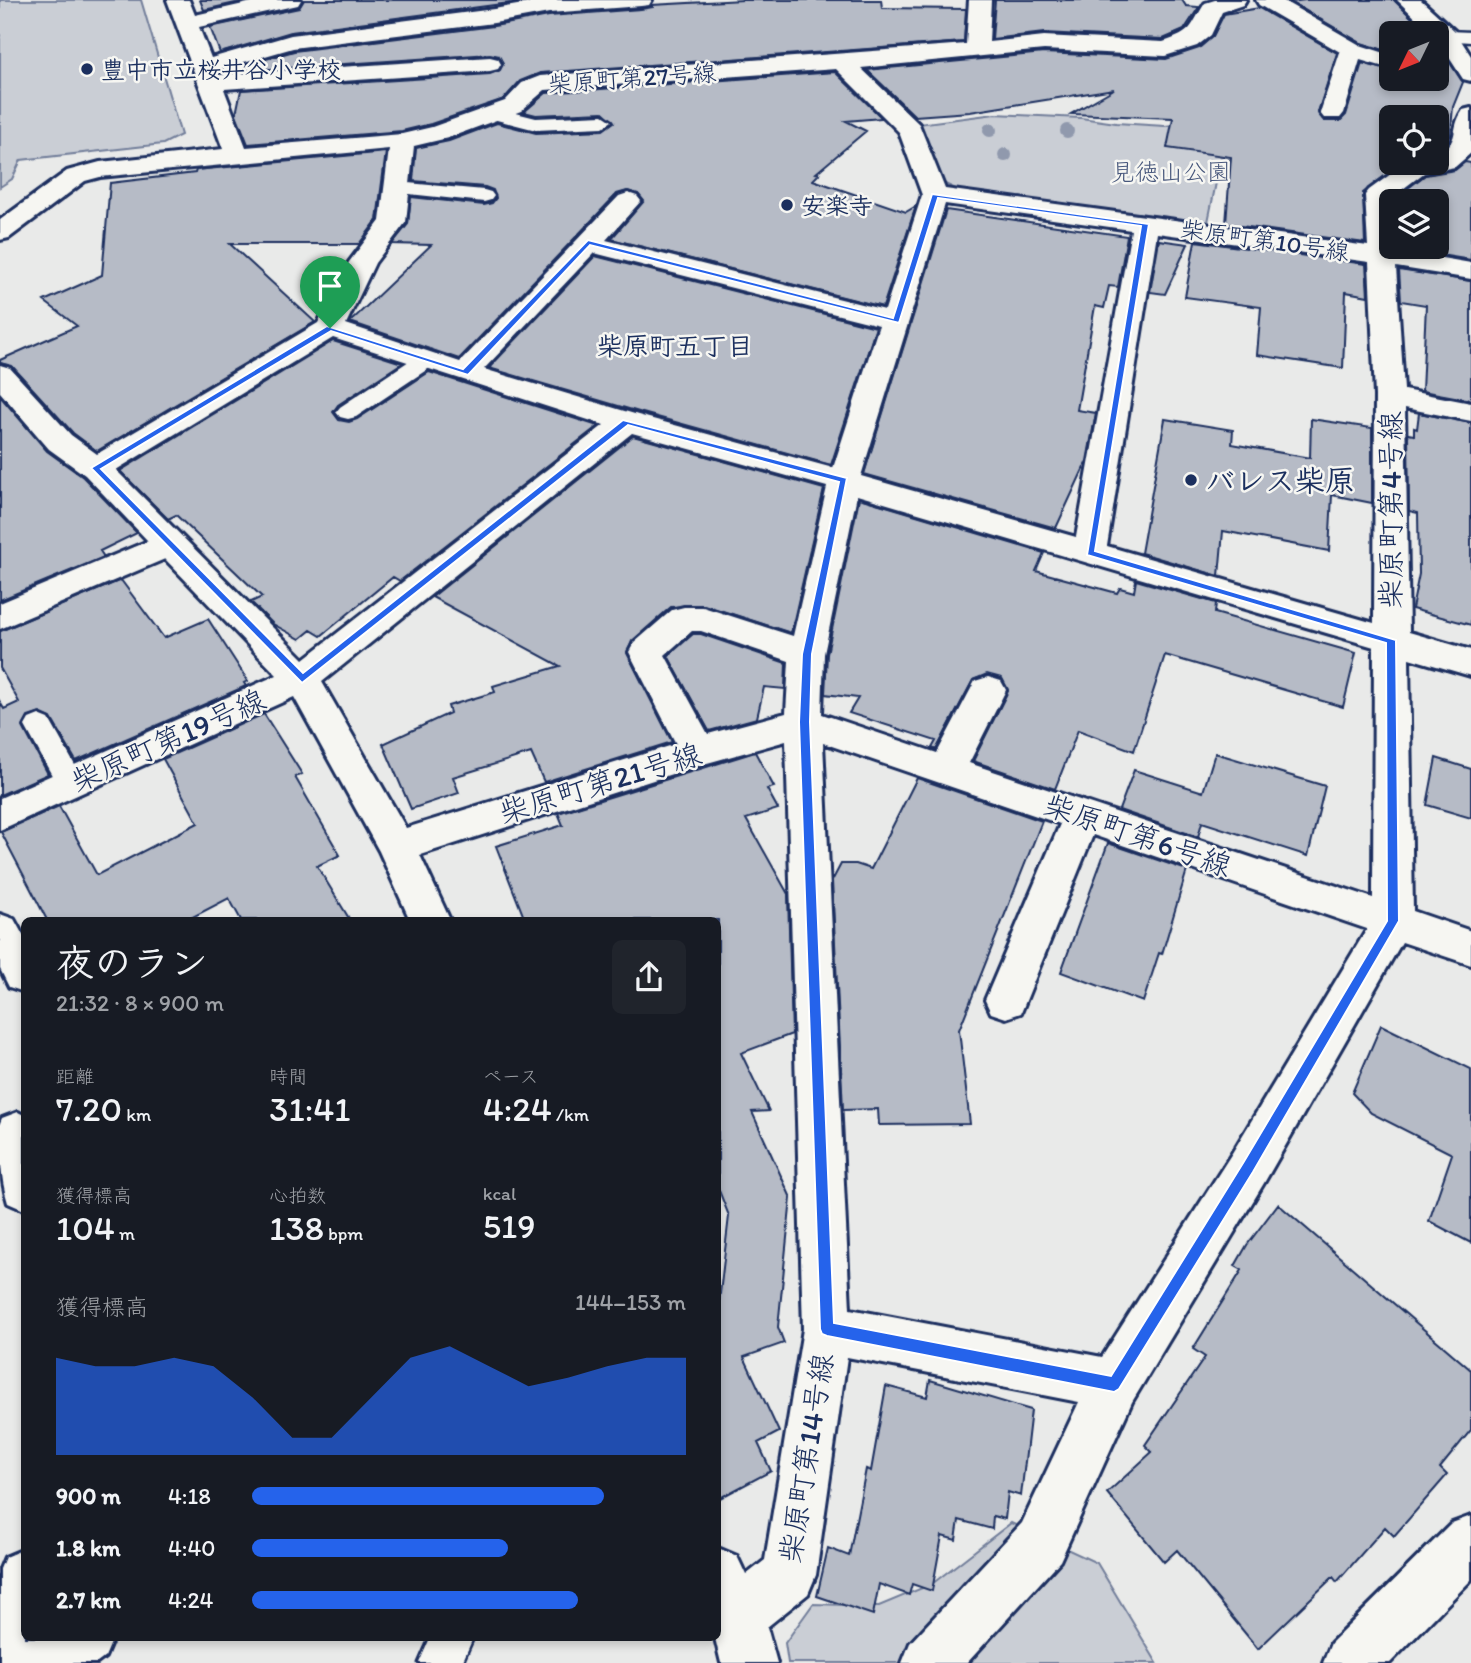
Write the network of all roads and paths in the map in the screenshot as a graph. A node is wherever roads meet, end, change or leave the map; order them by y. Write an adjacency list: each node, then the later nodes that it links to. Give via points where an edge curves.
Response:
1 (178, 0): 10 (street)
2 (290, 0): 10 (street)
3 (402, 0): 11 (street)
4 (641, 0): 11 (street, via 548,6)
5 (980, 0): 15 (street)
6 (1235, 0): 15 (street, 柴原町第27号線, via 1213,9 1203,30 1189,41 1165,49 1044,43)
7 (1268, 0): 16 (street)
8 (1408, 0): 9 (street)
9 (1431, 21)
10 (187, 23): 21 (street)
11 (407, 27): 21 (street, via 291,42)
12 (1449, 36): 13 (lane)
13 (1471, 37)
14 (1449, 41): 20 (street)
15 (977, 50): 18 (street, 柴原町第27号線)
16 (1352, 50): 17 (street); 23 (street)
17 (1379, 58)
18 (840, 60): 22 (street, 柴原町第27号線, via 540,83 513,106); 31 (street, via 910,130)
19 (490, 64): 21 (street)
20 (1463, 74)
21 (206, 75): 27 (street)
22 (492, 113): 25 (lane, via 536,124); 26 (street, 柴原町第27号線)
23 (1332, 113)
24 (1471, 115): 29 (street, 柴原町第4号線, via 1465,145 1446,162 1416,167)
25 (603, 121)
26 (402, 141): 27 (street, 柴原町第27号線); 28 (street)
27 (237, 155): 36 (street, 柴原町第27号線, via 76,176)
28 (397, 188): 32 (lane); 43 (street, via 393,222 362,262)
29 (1386, 189)
30 (1379, 194): 34 (street, 柴原町第4号線)
31 (935, 195): 35 (street, 柴原町第10号線); 42 (street, 柴原町第14号線)
32 (484, 196)
33 (628, 201): 37 (street)
34 (1379, 215)
35 (1145, 224): 38 (street, 柴原町第10号線); 54 (street)
36 (0, 232)
37 (588, 243): 42 (street); 45 (street)
38 (1379, 256)
39 (1381, 259): 47 (street, 柴原町第4号線)
40 (1399, 259): 41 (street, 柴原町第10号線)
41 (1471, 271)
42 (896, 321): 52 (street, 柴原町第14号線)
43 (330, 328): 44 (street); 51 (street)
44 (426, 360): 45 (street); 48 (lane)
45 (465, 373): 50 (street)
46 (0, 374): 51 (street, via 60,442)
47 (1390, 396): 49 (street); 56 (street, 柴原町第4号線)
48 (348, 412)
49 (1471, 412)
50 (626, 422): 52 (street); 59 (street, 柴原町第19号線)
51 (96, 468): 53 (street)
52 (844, 481): 54 (street); 57 (street, 柴原町第14号線)
53 (172, 543): 55 (street); 59 (street)
54 (1090, 553): 56 (street)
55 (0, 617)
56 (1391, 640): 58 (street); 70 (street, 柴原町第4号線)
57 (807, 654): 61 (street, 柴原町第14号線); 63 (street, via 704,619 684,619 646,652)
58 (1471, 663)
59 (302, 679): 65 (street, 柴原町第19号線); 68 (street)
60 (988, 690): 64 (street)
61 (804, 722): 63 (street, 柴原町第21号線); 64 (street, 柴原町第6号線); 77 (street, 柴原町第14号線)
62 (38, 726): 65 (lane)
63 (698, 751): 68 (street, 柴原町第21号線)
64 (947, 770): 67 (street, 柴原町第6号線)
65 (71, 784): 66 (street, 柴原町第19号線)
66 (0, 815)
67 (1082, 816): 70 (street, 柴原町第6号線); 74 (street)
68 (397, 847): 69 (street)
69 (429, 917)
70 (1393, 921): 72 (street, 柴原町第6号線); 78 (street)
71 (0, 931): 73 (street)
72 (1471, 948)
73 (21, 969)
74 (1006, 1000)
75 (18, 1133): 76 (street)
76 (21, 1160)
77 (827, 1329): 78 (street); 81 (street, 柴原町第14号線, via 789,1575)
78 (1114, 1384): 87 (street, via 1041,1542)
79 (1471, 1542): 88 (street)
80 (21, 1598): 84 (street)
81 (734, 1618)
82 (82, 1641): 85 (street)
83 (451, 1641): 86 (lane)
84 (12, 1663)
85 (49, 1663)
86 (440, 1663)
87 (930, 1663)
88 (1351, 1663)

